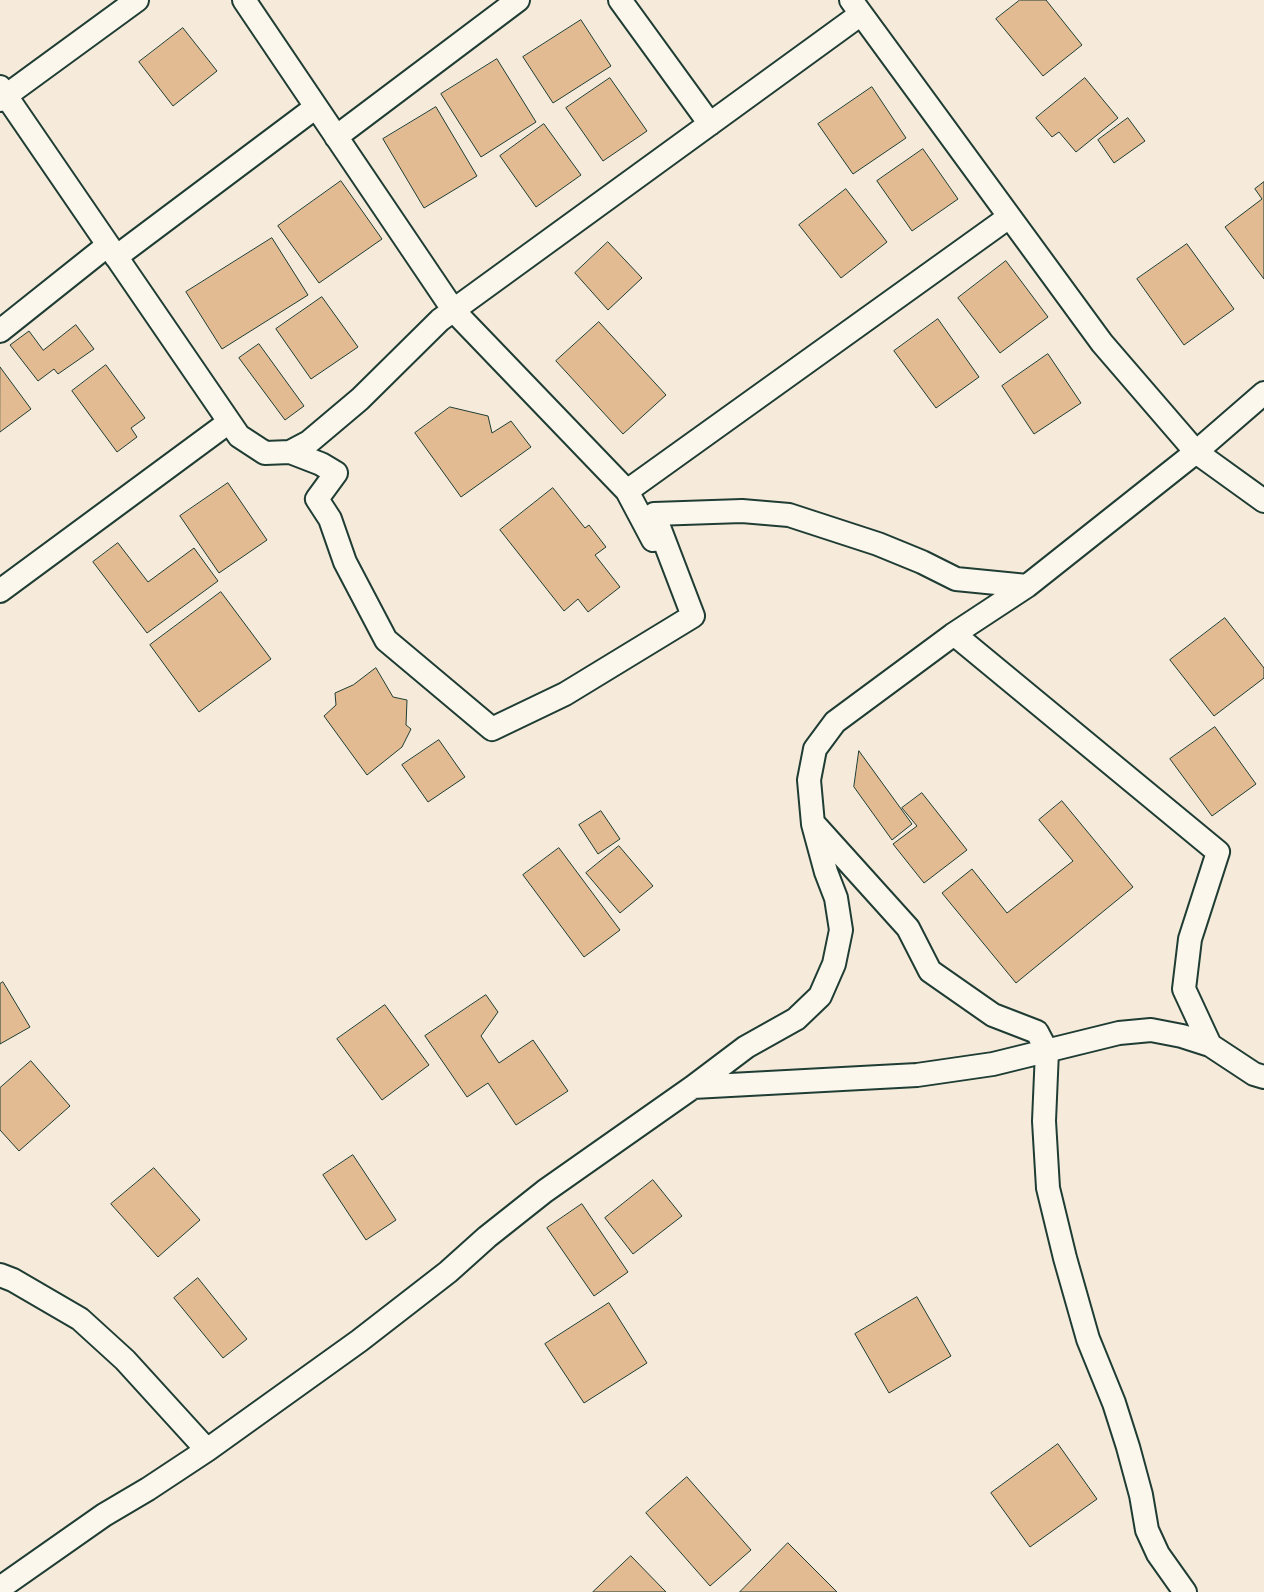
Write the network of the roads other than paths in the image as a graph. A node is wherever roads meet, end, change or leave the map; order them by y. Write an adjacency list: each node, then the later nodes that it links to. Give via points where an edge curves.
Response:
1 (137, 0): 6 (street)
2 (244, 0): 7 (street)
3 (518, 0): 9 (street)
4 (620, 0): 8 (street)
5 (856, 7): 8 (street); 10 (street)
6 (2, 94): 11 (street)
7 (316, 107): 9 (street); 11 (street)
8 (710, 124): 12 (street)
9 (336, 137): 12 (street)
10 (1009, 217): 17 (street, via 1102,343); 18 (street)
11 (112, 251): 13 (street); 15 (street)
12 (454, 310): 16 (street, via 360,399 309,442); 18 (street)
13 (0, 331)
14 (1264, 393): 17 (street)
15 (230, 422): 16 (street, via 239,436 265,453); 21 (street)
16 (290, 452): 22 (street, via 336,472 317,499 330,519 346,562 386,640 492,729 565,694)
17 (1196, 452): 19 (street); 20 (street)
18 (627, 491): 22 (street)
19 (1264, 501)
20 (1027, 586): 22 (street, via 956,579 878,544 790,515 742,511 654,514); 23 (street)
21 (0, 591)
22 (693, 616)
23 (954, 634): 24 (street, via 835,722 815,749 809,780); 25 (street, via 1218,852 1190,939 1184,989)
24 (814, 824): 26 (street, via 908,928 930,972 994,1015 1037,1032); 28 (street, via 836,898 841,930 834,964 820,996 796,1019 746,1047)
25 (1210, 1045): 26 (street, via 1151,1030 1119,1033); 27 (street, via 1254,1074)
26 (1048, 1051): 28 (street, via 993,1064 917,1075); 32 (street, via 1044,1121 1048,1188 1065,1258 1088,1339 1128,1446 1147,1530 1158,1554)
27 (1264, 1077)
28 (693, 1087): 30 (street, via 545,1191 359,1341)
29 (0, 1275): 30 (street, via 80,1320 125,1360)
30 (206, 1450): 31 (street)
31 (0, 1588)
32 (1185, 1592)

